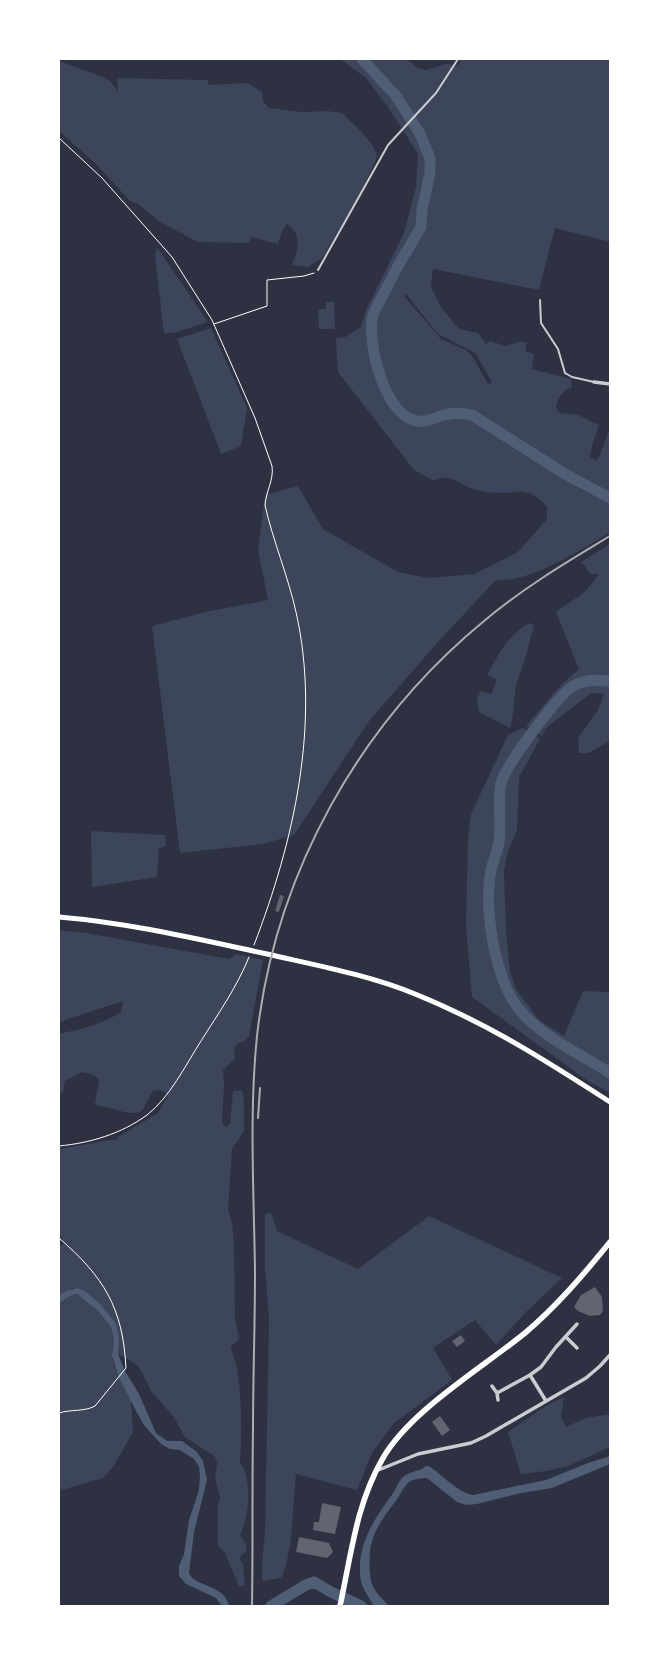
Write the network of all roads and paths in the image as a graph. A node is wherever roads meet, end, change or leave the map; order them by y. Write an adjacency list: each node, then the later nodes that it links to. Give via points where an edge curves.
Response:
1 (458, 59): 3 (lane, via 436,94 388,145)
2 (59, 138): 5 (path, via 102,178 172,256)
3 (318, 270): 5 (path, via 304,276 267,280 267,306)
4 (540, 300): 6 (lane, via 541,323 558,349 565,373)
5 (214, 324): 9 (path, via 255,418 272,466 273,473 265,505 296,613 306,687 304,734 291,822 266,912)
6 (594, 382): 7 (street)
7 (610, 384)
8 (59, 917): 11 (main road, via 127,924 351,974 414,993 466,1016 530,1050)
9 (253, 947)
10 (250, 954): 12 (path, via 235,987 185,1067 167,1093 147,1114 99,1140)
11 (610, 1102)
12 (59, 1146)
13 (59, 1238): 24 (path, via 96,1274 109,1295 121,1328 126,1368 95,1406 88,1410)
14 (610, 1242): 25 (main road, via 574,1284 526,1332 414,1421 391,1445)
15 (577, 1324): 16 (street)
16 (566, 1337): 17 (street); 19 (street, via 541,1367)
17 (577, 1348)
18 (610, 1355): 23 (street, via 586,1378)
19 (530, 1375): 21 (street); 23 (street)
20 (492, 1386): 21 (street)
21 (497, 1393): 22 (street)
22 (498, 1400)
23 (546, 1401): 25 (street, via 470,1443 418,1454)
24 (59, 1413)
25 (375, 1472): 26 (main road, via 359,1515)
26 (340, 1606)

